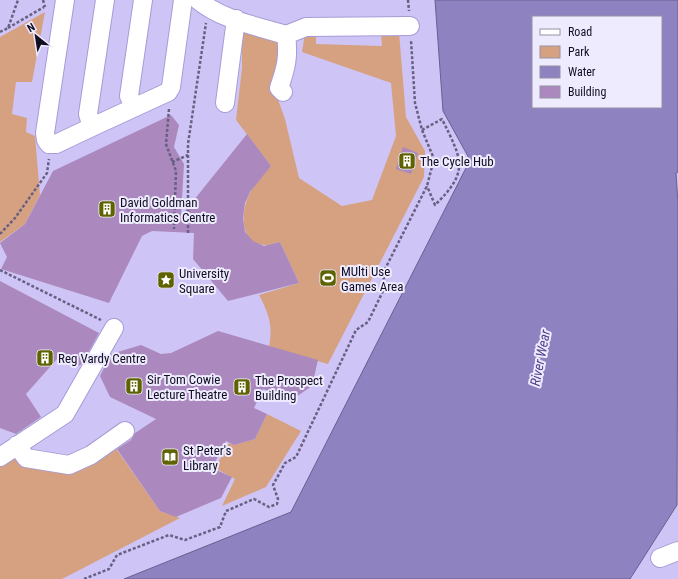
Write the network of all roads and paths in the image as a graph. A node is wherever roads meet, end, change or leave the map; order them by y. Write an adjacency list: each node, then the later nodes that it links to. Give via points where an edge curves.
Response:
1 (18, 0): 11 (path)
2 (65, 0): 20 (lane, via 45,133 46,140)
3 (105, 0): 18 (lane, via 88,114)
4 (143, 0): 17 (lane, via 129,96)
5 (183, 0): 17 (lane, via 171,87 168,92)
6 (408, 0): 10 (path)
7 (203, 4): 9 (lane); 21 (path)
8 (44, 7): 11 (path)
9 (236, 20): 13 (lane); 15 (lane)
10 (410, 26): 13 (lane, via 306,27); 19 (path, via 415,103)
11 (8, 28): 12 (path)
12 (0, 32)
13 (286, 35): 14 (lane, via 287,66 278,88)
14 (283, 92)
15 (225, 103)
16 (169, 106): 22 (path, via 166,144)
17 (134, 108): 18 (lane)
18 (92, 127): 20 (lane)
19 (422, 130): 23 (path, via 434,159); 23 (path, via 442,120 459,152 460,171 450,190 435,205)
20 (52, 145): 26 (path, via 47,172 15,218)
21 (188, 155): 22 (path); 25 (path)
22 (172, 162): 24 (path, via 176,171)
23 (427, 186): 34 (path, via 382,273 385,287 368,322 356,330 296,457 285,463 273,485 278,499 277,504 269,507 254,499 226,511 220,527 185,540 169,536 117,555 110,569)
24 (174, 229)
25 (188, 233)
26 (0, 234)
27 (0, 270): 28 (path)
28 (107, 324): 30 (lane, via 65,414)
29 (125, 432): 30 (lane, via 91,455 69,465 26,458)
30 (17, 445): 31 (lane)
31 (0, 457)
32 (678, 551): 33 (lane)
33 (660, 558)
34 (84, 579)

